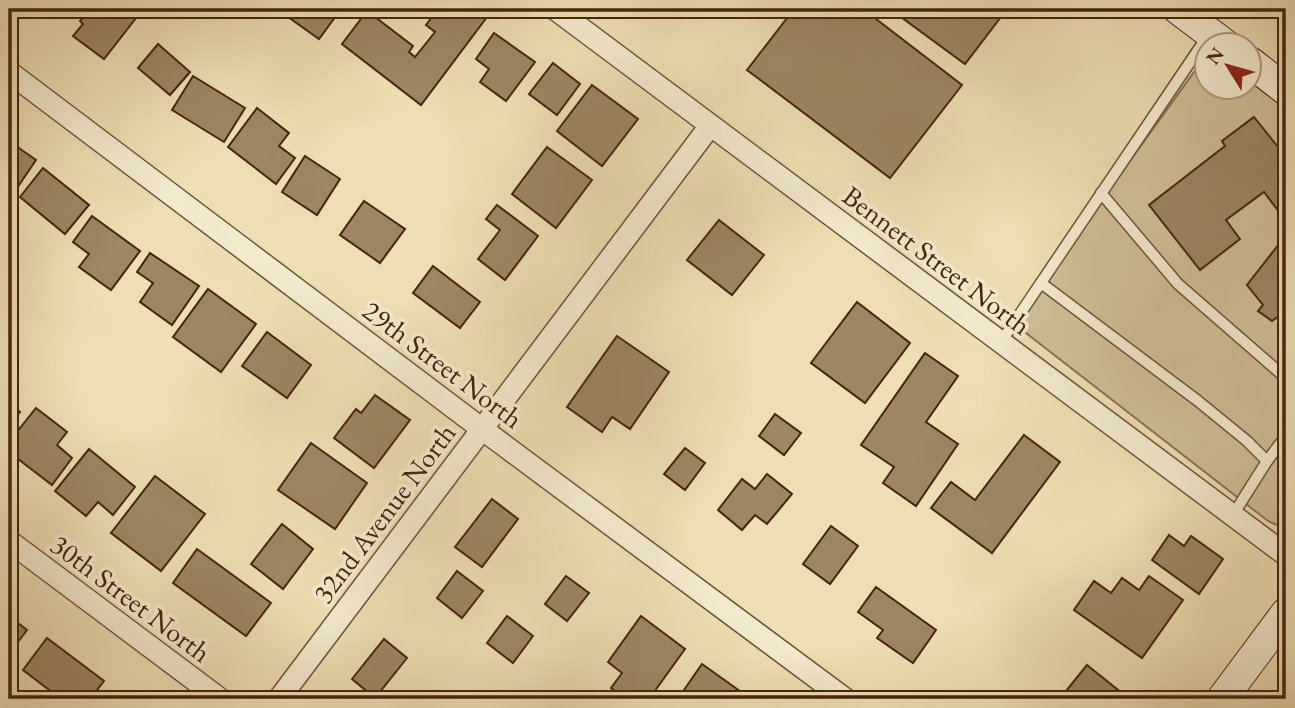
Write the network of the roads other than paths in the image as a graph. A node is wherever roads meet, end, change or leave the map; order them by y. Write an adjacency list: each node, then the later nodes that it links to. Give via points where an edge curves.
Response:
1 (555, 9): 8 (street, Bennett Street North)
2 (1178, 9): 3 (street)
3 (1209, 32)
4 (1194, 71): 9 (lane)
5 (9, 72): 13 (street, 29th Street North)
6 (1264, 73): 7 (street)
7 (1286, 90)
8 (710, 126): 11 (street, Bennett Street North); 13 (street, 32nd Avenue North)
9 (1101, 193): 10 (lane); 12 (lane, via 1178,284)
10 (1041, 283): 11 (lane); 15 (lane, via 1198,401)
11 (1001, 342): 16 (street, Bennett Street North)
12 (1286, 377)
13 (482, 429): 21 (street, 32nd Avenue North); 22 (street, 29th Street North)
14 (1286, 436): 15 (lane)
15 (1267, 461): 16 (lane)
16 (1233, 515): 18 (street, Bennett Street North)
17 (9, 541): 20 (street, 30th Street North)
18 (1286, 555)
19 (1286, 613): 23 (street)
20 (220, 699)
21 (279, 699)
22 (845, 699)
23 (1222, 699)

